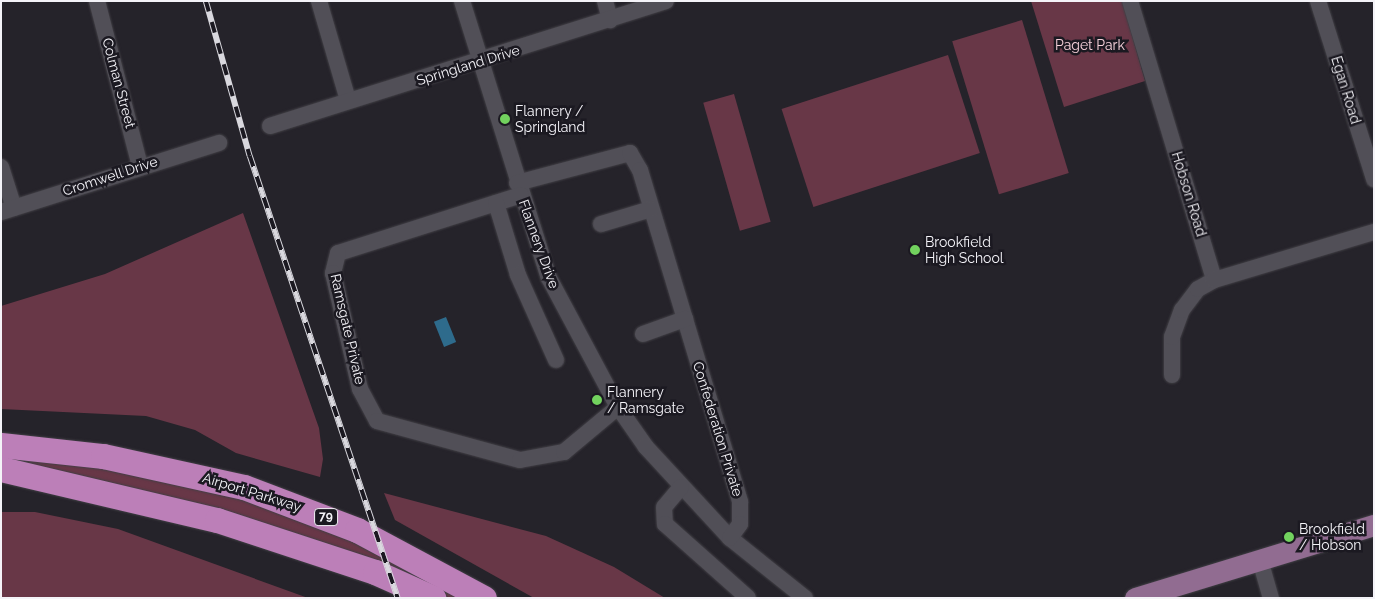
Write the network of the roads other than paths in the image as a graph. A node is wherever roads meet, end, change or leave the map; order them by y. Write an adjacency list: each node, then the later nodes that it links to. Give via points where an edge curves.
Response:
1 (97, 1): 13 (street, Colman Street)
2 (319, 1): 10 (street)
3 (462, 1): 9 (street, Flannery Drive)
4 (605, 1): 8 (street)
5 (666, 1): 8 (street, Springland Drive)
6 (1130, 1): 22 (street, Hobson Road)
7 (1318, 1): 15 (street, Egan Road)
8 (610, 20): 9 (street, Springland Drive)
9 (479, 62): 10 (street, Springland Drive); 16 (street, Flannery Drive)
10 (348, 100): 11 (street, Springland Drive)
11 (270, 126)
12 (219, 143): 13 (street, Cromwell Drive)
13 (140, 166): 19 (street, Cromwell Drive)
14 (1, 167): 19 (street)
15 (1374, 179)
16 (519, 189): 17 (street, Ramsgate Private); 18 (street, Confederation Private, via 630,153); 27 (street, Flannery Drive, via 549,278)
17 (496, 203): 25 (street, Flannery Drive, via 518,275); 27 (street, Ramsgate Private, via 349,249 334,259 333,273 360,389 377,421 520,460 542,460 564,452)
18 (651, 209): 20 (street); 23 (street, Confederation Private)
19 (8, 210)
20 (601, 224)
21 (1374, 232): 22 (street)
22 (1214, 280): 26 (street, via 1198,289 1182,310 1172,337)
23 (685, 319): 24 (street); 32 (street, Confederation Private, via 740,502 740,524)
24 (643, 334)
25 (556, 360)
26 (1172, 375)
27 (618, 407): 30 (street, Flannery Drive)
28 (1, 445): 35 (highway, Airport Parkway / 79, via 112,457 244,487 357,530)
29 (1, 469): 34 (highway, via 218,520)
30 (682, 487): 32 (street, Flannery Drive); 40 (street, via 664,507 665,524)
31 (1374, 526): 33 (main road)
32 (730, 538): 41 (street, Flannery Drive)
33 (1260, 560): 42 (main road); 43 (street)
34 (351, 566): 36 (highway); 37 (highway)
35 (462, 584): 38 (highway, Airport Parkway / 79); 39 (highway)
36 (409, 598)
37 (433, 598)
38 (484, 598)
39 (489, 598)
40 (748, 598)
41 (805, 598)
42 (1135, 598)
43 (1271, 598)

